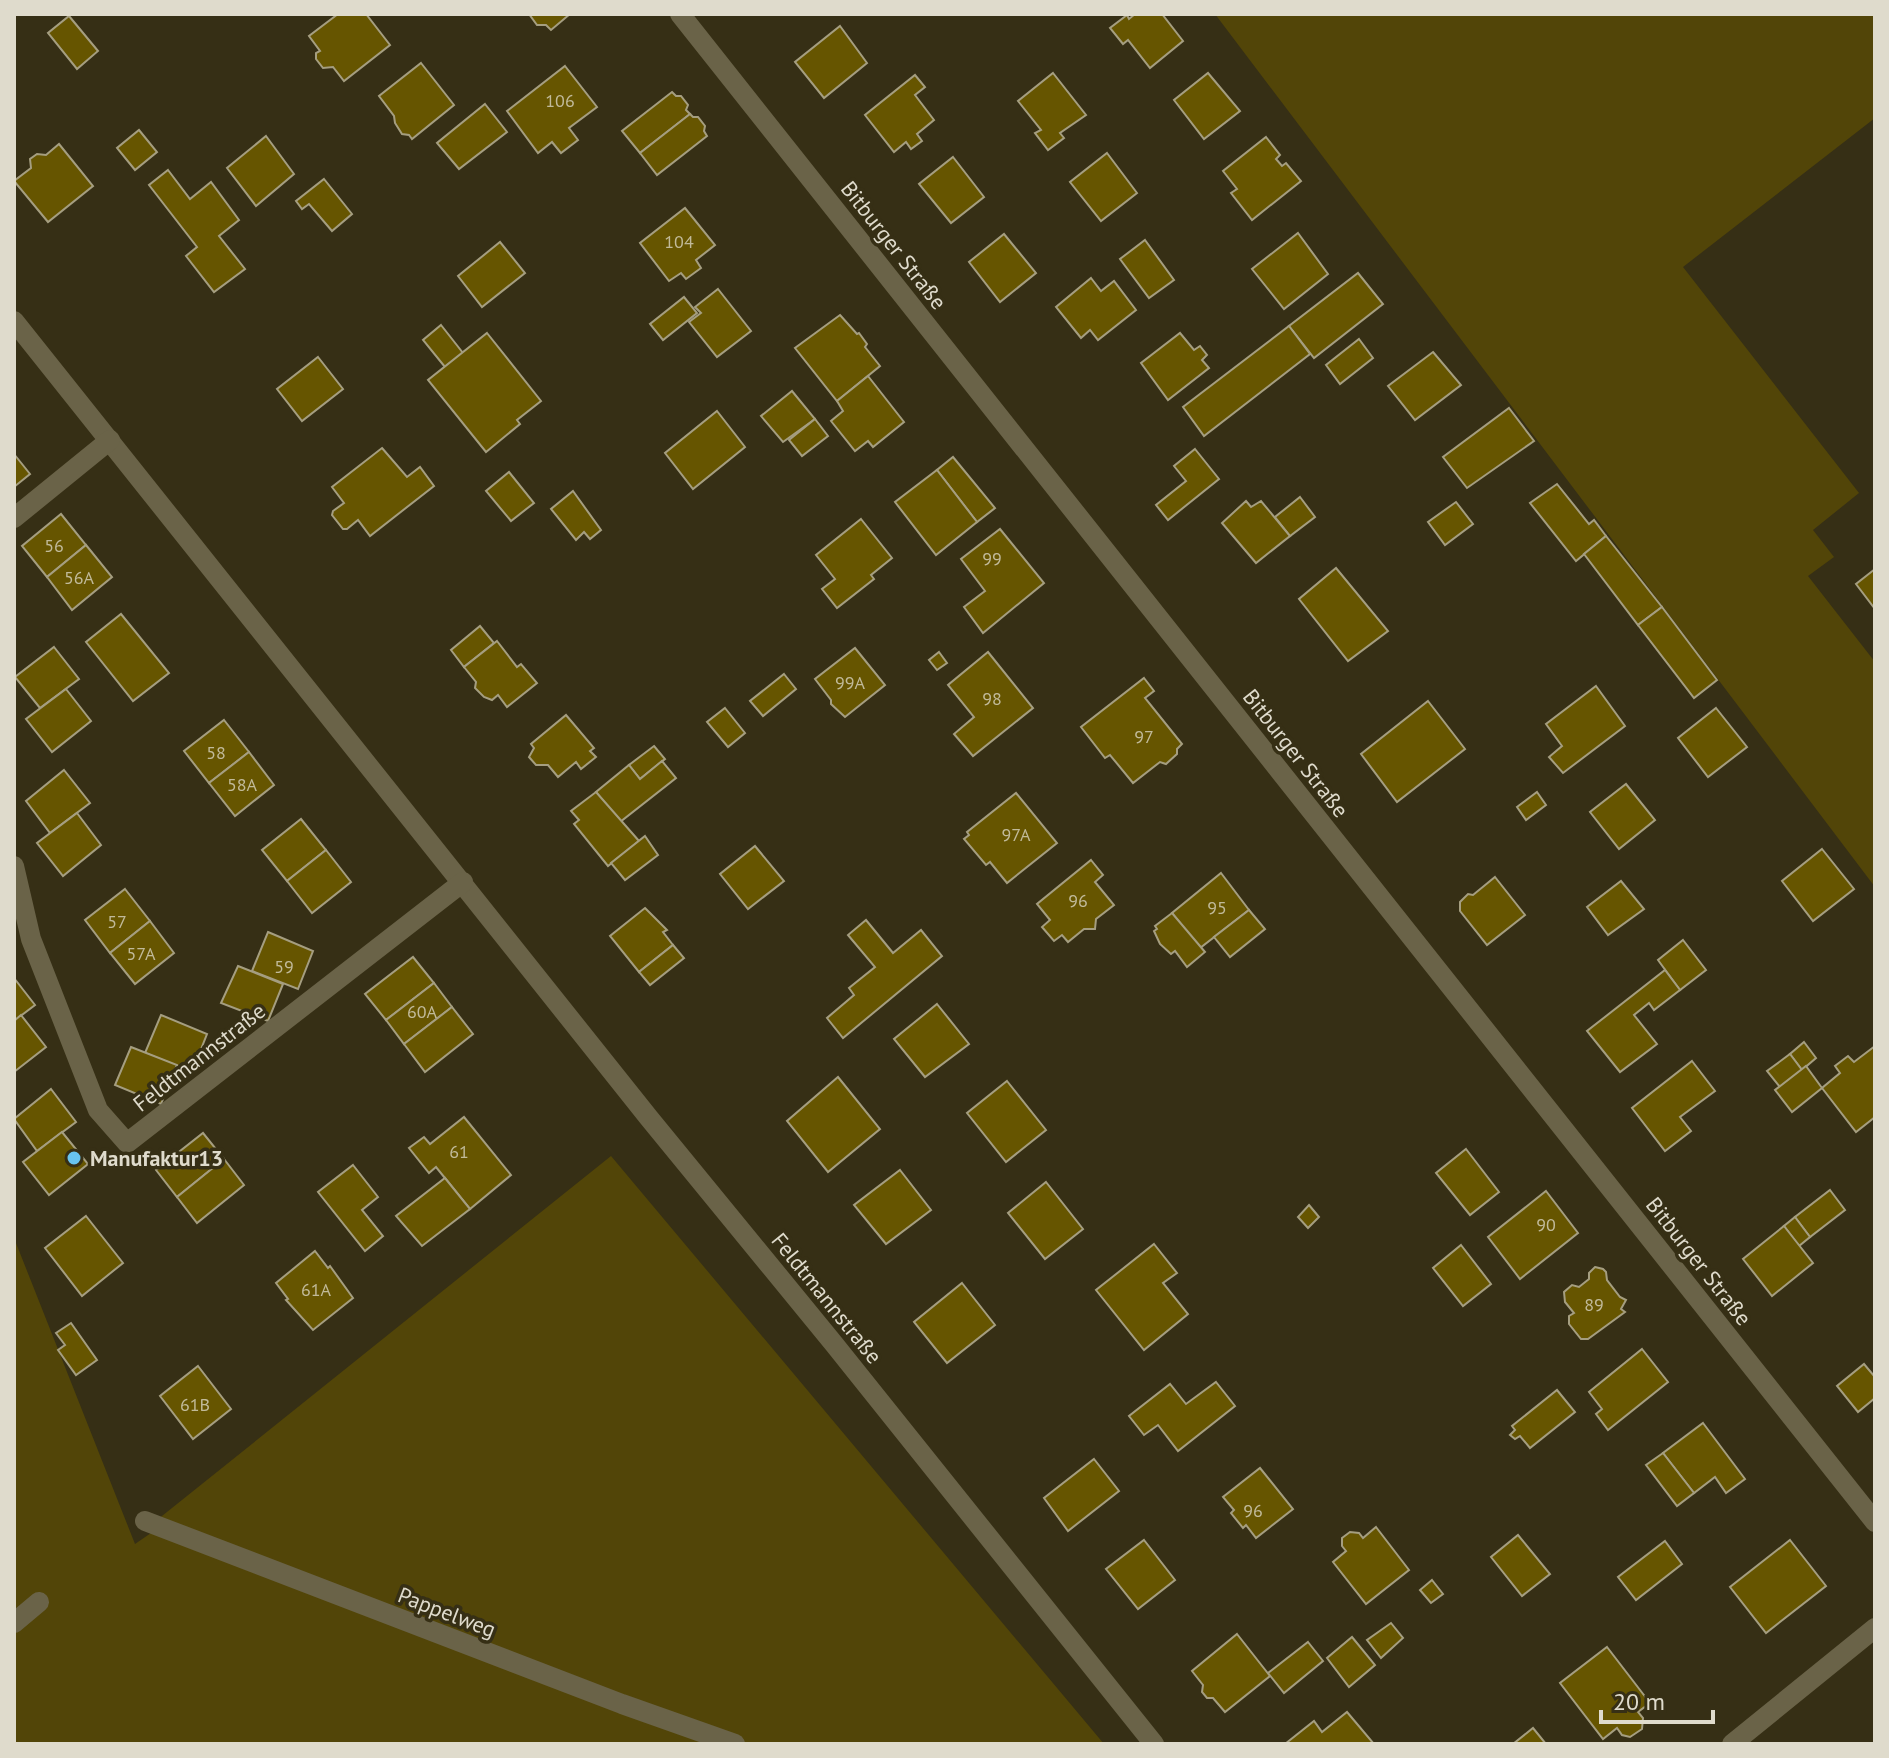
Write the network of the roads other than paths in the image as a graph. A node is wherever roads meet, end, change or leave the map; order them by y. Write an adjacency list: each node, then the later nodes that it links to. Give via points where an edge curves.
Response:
1 (680, 14): 8 (street, Bitburger Straße)
2 (14, 321): 3 (street, Feldtmannstraße)
3 (110, 440): 4 (street); 6 (street, Feldtmannstraße)
4 (14, 518)
5 (14, 866): 6 (street, Feldtmannstraße, via 31,939 98,1110 127,1143)
6 (463, 882): 13 (street, Feldtmannstraße)
7 (145, 1521): 12 (street, Pappelweg)
8 (1875, 1522)
9 (39, 1602): 10 (street)
10 (14, 1623)
11 (1875, 1628): 14 (street)
12 (735, 1744)
13 (1154, 1744)
14 (1732, 1744)

